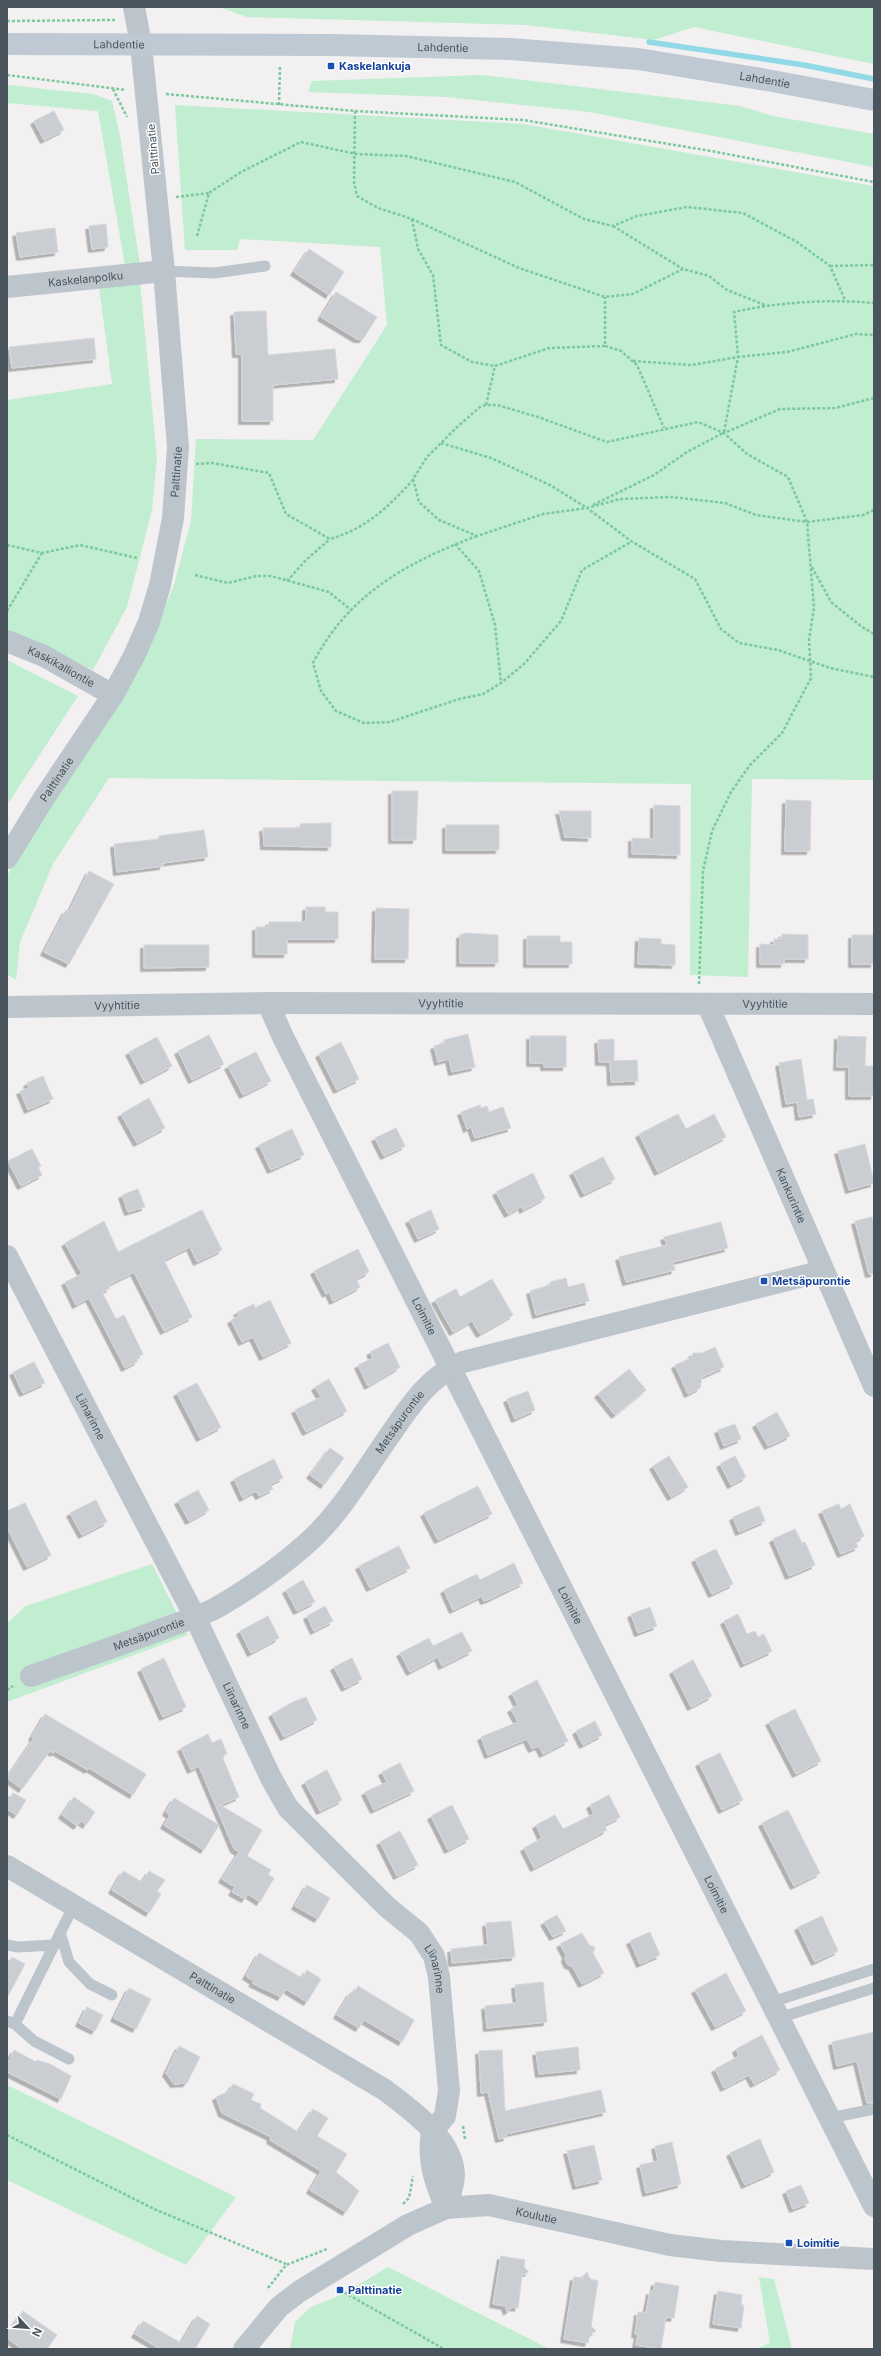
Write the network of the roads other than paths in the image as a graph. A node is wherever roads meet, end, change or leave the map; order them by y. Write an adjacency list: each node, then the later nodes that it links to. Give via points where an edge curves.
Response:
1 (134, 7): 3 (street)
2 (7, 44): 3 (main road, Lahdentie)
3 (142, 45): 4 (main road, Lahdentie, via 331,45 510,49 638,59); 6 (street, Palttinatie)
4 (874, 100)
5 (265, 266): 6 (lane, via 214,273)
6 (164, 271): 7 (street, Kaskelanpolku); 9 (street, Palttinatie, via 178,447 173,518 160,585 149,622)
7 (7, 287)
8 (7, 642): 9 (street, Kaskikalliontie, via 44,656)
9 (113, 696): 10 (street, Palttinatie)
10 (7, 858)
11 (704, 996): 12 (street, Vyyhtitie); 13 (street, Vyyhtitie); 16 (street, Kankurintie)
12 (268, 1003): 14 (street, Vyyhtitie); 17 (street, Loimitie, via 286,1044)
13 (874, 1004)
14 (7, 1007)
15 (7, 1256): 19 (street, Liinarinne)
16 (824, 1271): 17 (street, Metsäpurontie, via 478,1358); 18 (street, Kankurintie)
17 (449, 1368): 19 (street, Metsäpurontie, via 422,1391 333,1516 305,1545 258,1581 215,1608); 29 (street, Loimitie)
18 (874, 1386)
19 (195, 1616): 20 (street, Metsäpurontie); 34 (street, Liinarinne, via 271,1778 288,1808 376,1896 419,1933 434,1956 439,1977 449,2091 446,2116)
20 (31, 1676)
21 (7, 1866): 22 (street, Palttinatie)
22 (74, 1906): 23 (lane); 34 (street, Palttinatie, via 385,2090 419,2116)
23 (60, 1932): 25 (lane); 28 (lane, via 69,1962 90,1984)
24 (7, 1945): 25 (lane, via 18,1948)
25 (54, 1945): 30 (lane)
26 (874, 1969): 29 (lane)
27 (874, 1988): 29 (lane)
28 (112, 1995)
29 (776, 2010): 33 (street, Loimitie)
30 (11, 2022): 31 (lane, via 34,2041)
31 (69, 2059)
32 (874, 2109): 33 (lane)
33 (830, 2118): 35 (street, Loimitie)
34 (432, 2132): 36 (street, via 429,2147 433,2178)
35 (874, 2206)
36 (446, 2208): 37 (street, Koulutie, via 489,2205 670,2245 721,2252); 38 (street, Koulutie, via 408,2225 300,2291 279,2307)
37 (874, 2259)
38 (244, 2349)

